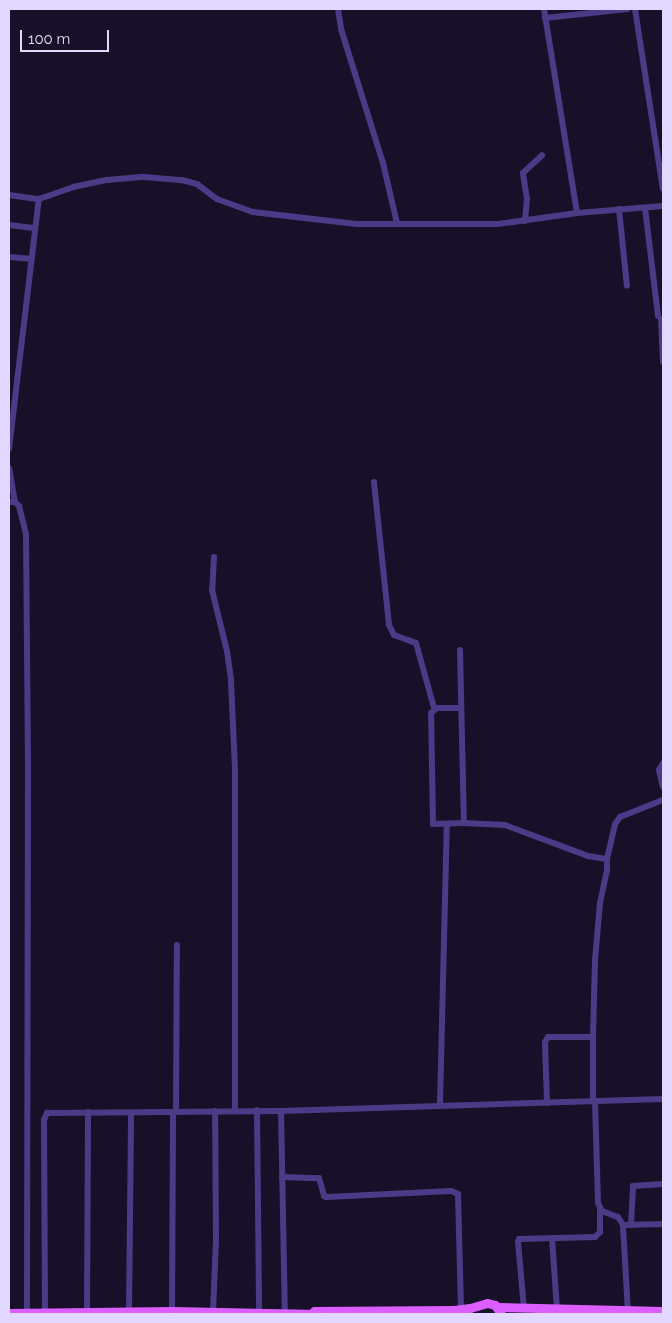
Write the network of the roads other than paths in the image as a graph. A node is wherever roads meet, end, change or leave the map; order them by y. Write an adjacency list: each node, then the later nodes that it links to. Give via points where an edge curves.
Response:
1 (338, 9): 16 (street)
2 (544, 9): 6 (street)
3 (628, 9): 5 (street)
4 (635, 9): 8 (street)
5 (608, 10): 6 (street)
6 (545, 18): 14 (street)
7 (542, 155): 15 (street, via 523,173 527,199)
8 (663, 189)
9 (9, 195): 10 (street)
10 (39, 199): 16 (street, via 73,187 144,177 196,184 217,199 253,212 319,221); 18 (street)
11 (663, 206): 12 (street)
12 (645, 208): 13 (street); 22 (street)
13 (620, 209): 14 (street); 21 (street)
14 (577, 213): 15 (street)
15 (525, 221): 16 (street)
16 (397, 224)
17 (9, 225): 18 (street)
18 (35, 228): 20 (street)
19 (9, 257): 20 (street)
20 (30, 259): 23 (street)
21 (627, 286)
22 (663, 362)
23 (9, 449)
24 (9, 468): 26 (street)
25 (374, 482): 29 (street, via 389,625 394,635 416,643)
26 (12, 502): 70 (street, via 22,512 26,560)
27 (214, 557): 43 (street, via 212,590 231,681 235,769)
28 (460, 650): 30 (street)
29 (434, 708): 30 (street); 35 (street, via 431,713 433,824)
30 (461, 708): 34 (street)
31 (663, 763): 32 (street, via 659,770)
32 (663, 787)
33 (663, 800): 36 (street, via 620,817 615,824)
34 (464, 823): 35 (street); 36 (street, via 505,825 588,856)
35 (447, 824): 42 (street)
36 (607, 859): 38 (street, via 595,960)
37 (177, 945): 48 (street)
38 (594, 1037): 40 (street); 41 (street, via 547,1038)
39 (663, 1099): 40 (street)
40 (594, 1101): 41 (street); 52 (street)
41 (546, 1103): 42 (street)
42 (440, 1104): 46 (street)
43 (235, 1110): 44 (street); 45 (street)
44 (257, 1110): 46 (street); 74 (street)
45 (215, 1111): 48 (street); 66 (street)
46 (281, 1111): 50 (street)
47 (88, 1112): 49 (street); 64 (street); 71 (street, via 44,1115)
48 (174, 1112): 49 (street); 61 (street)
49 (131, 1113): 65 (street)
50 (282, 1177): 58 (street, via 319,1178 327,1198 451,1191 458,1194); 67 (street)
51 (663, 1184): 55 (street, via 633,1186)
52 (600, 1209): 54 (street, via 618,1217); 56 (street, via 600,1232 595,1237)
53 (663, 1224): 55 (street)
54 (623, 1225): 55 (street); 68 (street)
55 (631, 1225)
56 (552, 1238): 57 (street); 59 (street, via 518,1240)
57 (556, 1308): 59 (main road); 68 (main road)
58 (461, 1309): 60 (main road); 75 (main road, via 332,1309)
59 (524, 1309): 62 (main road)
60 (478, 1310): 62 (main road, via 487,1303)
61 (172, 1311): 65 (main road); 72 (main road)
62 (500, 1311)
63 (663, 1311): 68 (main road)
64 (87, 1312): 65 (main road); 71 (main road)
65 (129, 1312)
66 (213, 1312): 72 (main road); 73 (main road)
67 (285, 1312): 74 (main road); 75 (main road)
68 (626, 1312)
69 (9, 1313): 70 (main road)
70 (27, 1313): 71 (main road)
71 (45, 1313)
72 (202, 1313)
73 (244, 1313): 74 (main road)
74 (262, 1313)
75 (304, 1313): 76 (main road)
76 (321, 1314)

